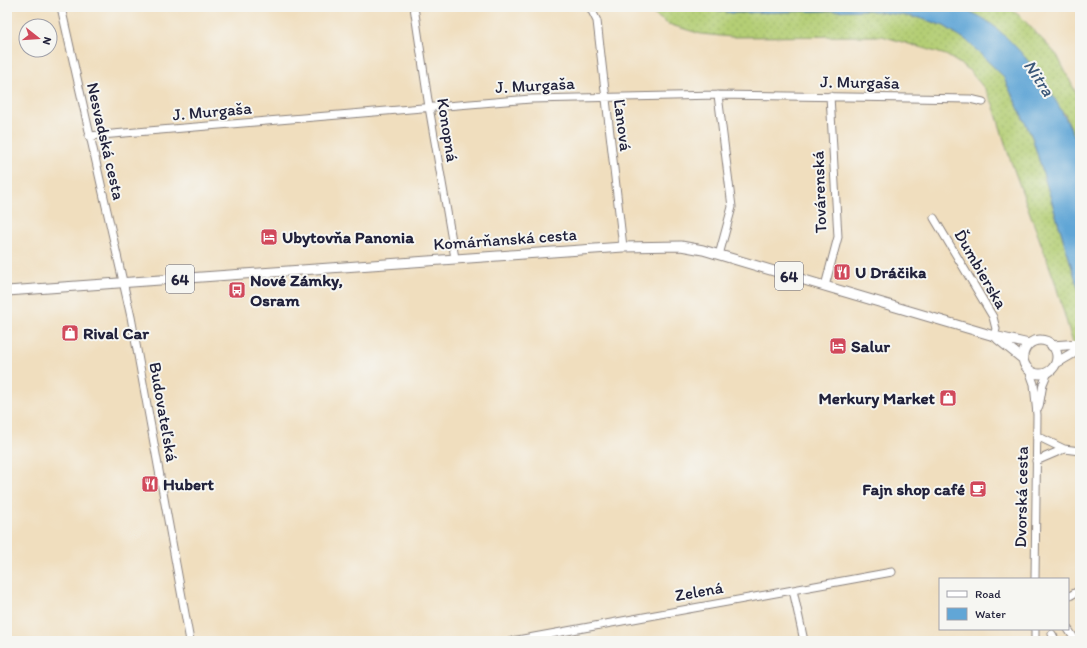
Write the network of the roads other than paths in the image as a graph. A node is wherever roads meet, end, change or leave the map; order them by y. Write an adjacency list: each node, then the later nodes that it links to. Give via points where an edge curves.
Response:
1 (61, 7): 9 (street, Nesvadská cesta)
2 (414, 7): 8 (street, Konopná)
3 (590, 7): 5 (street, Ľanová, via 597,22)
4 (718, 95): 5 (street, J. Murgaša); 6 (street, J. Murgaša); 12 (street, via 732,207)
5 (604, 96): 8 (street, J. Murgaša); 11 (street, Ľanová)
6 (830, 96): 7 (street, J. Murgaša, via 970,99); 15 (street, Továrenská, via 838,237)
7 (983, 102)
8 (429, 107): 9 (street, J. Murgaša); 13 (street, Konopná)
9 (89, 136): 14 (street, Nesvadská cesta)
10 (934, 218): 17 (street, Ďumbierska, via 993,317 996,330)
11 (623, 247): 12 (main road, Komárňanská cesta / 64, via 681,246); 13 (main road, Komárňanská cesta / 64)
12 (719, 255): 15 (main road, Komárňanská cesta / 64)
13 (455, 258): 14 (main road, Komárňanská cesta / 64, via 236,276)
14 (124, 282): 16 (main road, Komárňanská cesta / 64); 38 (street, Budovateľská)
15 (825, 286): 17 (main road, Komárňanská cesta / 64)
16 (7, 292)
17 (994, 336): 18 (main road, Komárňanská cesta / 64); 22 (main road, Komárňanská cesta / 64)
18 (1029, 344): 20 (main road, 64, via 1041,340); 22 (main road)
19 (1080, 344): 20 (main road, 64)
20 (1052, 346): 23 (main road)
21 (1080, 349): 23 (main road)
22 (1023, 359): 24 (main road, 64)
23 (1056, 362): 25 (main road)
24 (1029, 370): 25 (main road, via 1038,374); 26 (street, Dvorská cesta, via 1034,384)
25 (1048, 372): 26 (street, Dvorská cesta)
26 (1037, 415): 27 (street, Dvorská cesta)
27 (1037, 436): 28 (street); 30 (street, Dvorská cesta)
28 (1064, 449): 29 (street); 30 (street)
29 (1080, 451)
30 (1036, 461): 32 (street, Dvorská cesta)
31 (892, 572): 33 (street, Zelená)
32 (1035, 578)
33 (793, 590): 39 (street, Zelená); 40 (street)
34 (1080, 590): 35 (street)
35 (1069, 596)
36 (1035, 630): 41 (street)
37 (1069, 630): 42 (street)
38 (190, 641)
39 (512, 641)
40 (804, 641)
41 (1035, 641)
42 (1076, 641)

